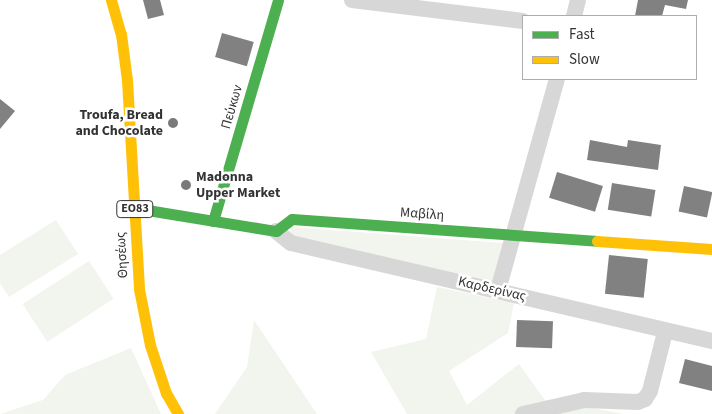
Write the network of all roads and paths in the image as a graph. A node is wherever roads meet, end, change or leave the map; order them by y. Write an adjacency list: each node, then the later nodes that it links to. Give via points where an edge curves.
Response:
1 (112, 0): 8 (street, Θησέως / ΕΟ83, via 121,34 127,80)
2 (278, 0): 9 (street, Πεύκων)
3 (352, 0): 6 (street)
4 (578, 0): 5 (street)
5 (574, 15)
6 (522, 21)
7 (556, 80): 11 (street)
8 (135, 208): 9 (street); 16 (street, Θησέως / ΕΟ83, via 139,289 150,345 166,393)
9 (213, 221): 10 (street)
10 (276, 231): 11 (street, Μαβίλη, via 292,219); 13 (street, Καρδερίνας, via 291,244)
11 (512, 235): 12 (street, Μαβίλη); 13 (street)
12 (712, 249)
13 (498, 290): 14 (street, Καρδερίνας)
14 (665, 332): 15 (street, Καρδερίνας); 17 (street, via 645,399 638,402 584,400)
15 (712, 341)
16 (178, 414)
17 (523, 414)

